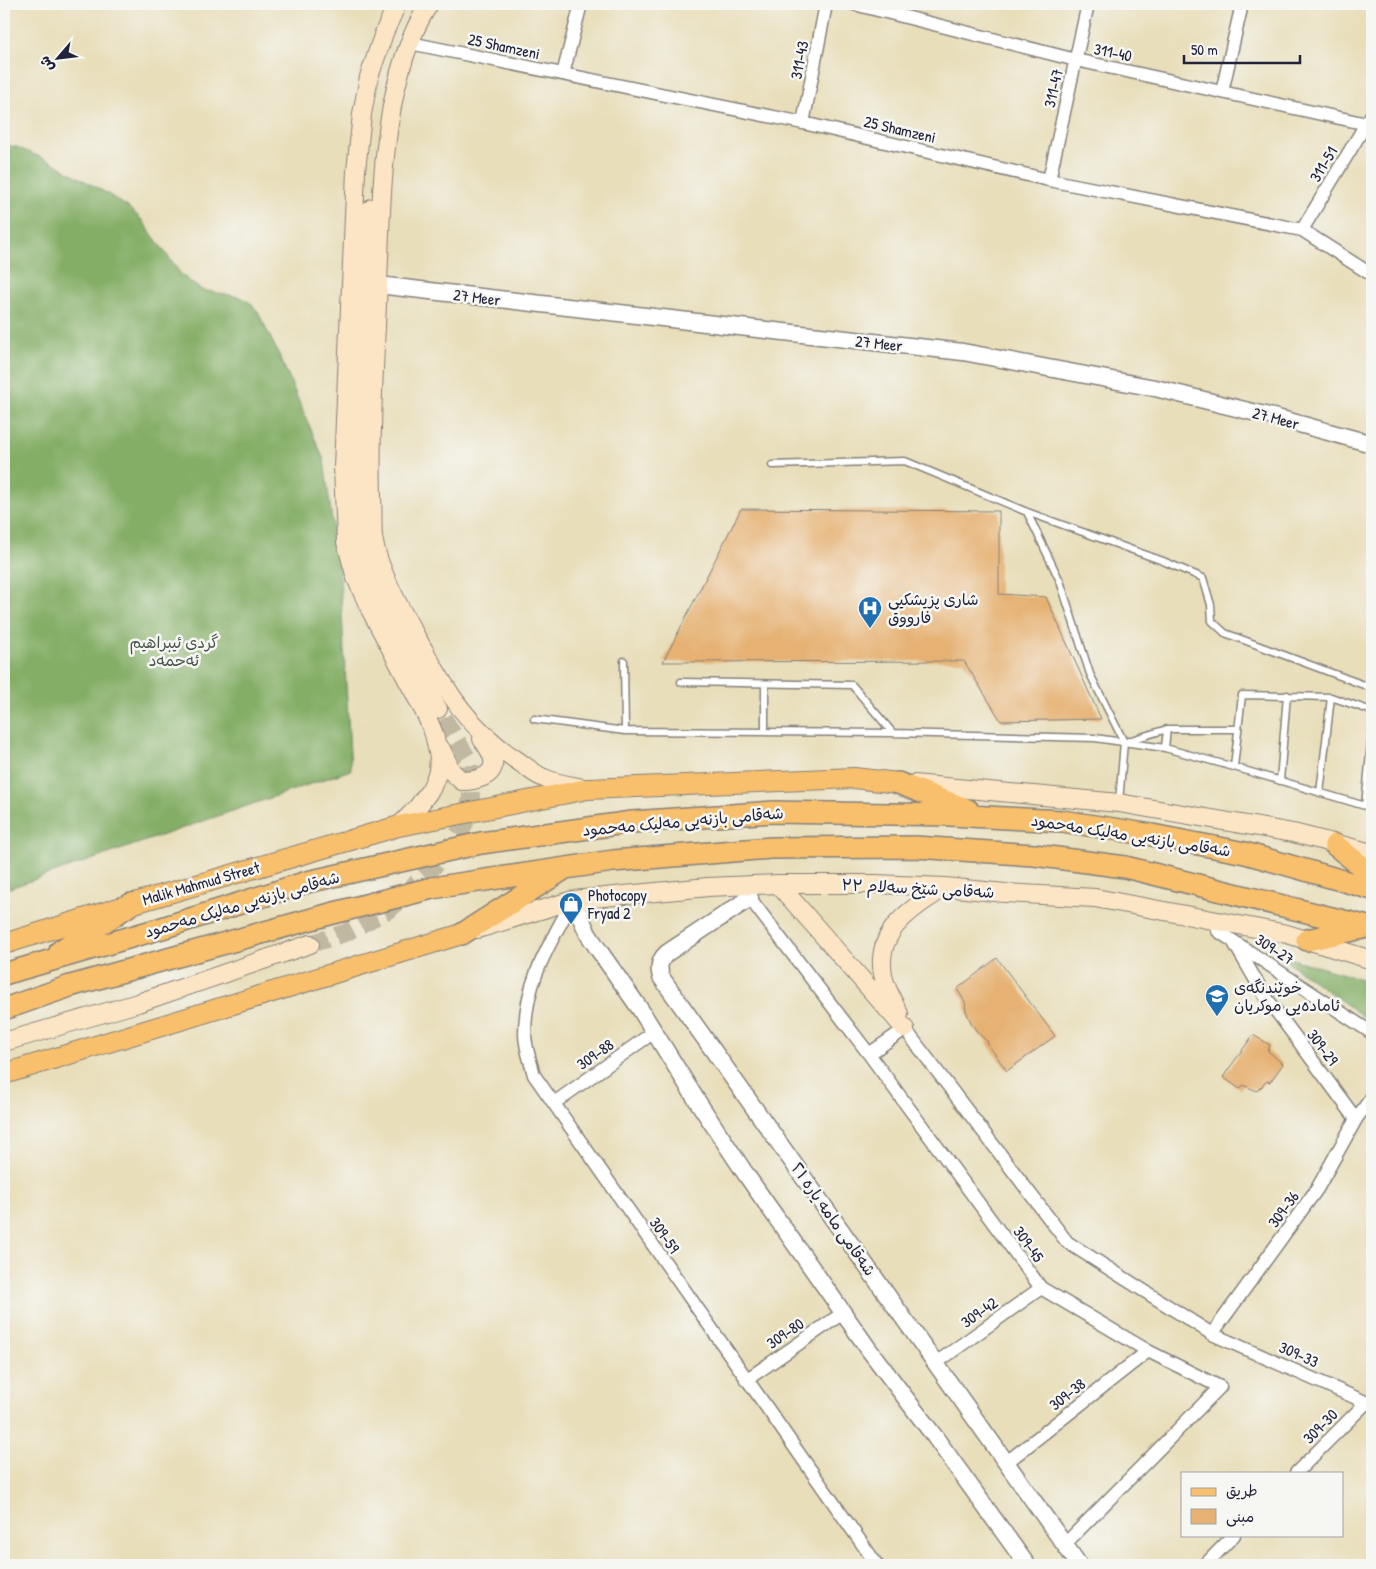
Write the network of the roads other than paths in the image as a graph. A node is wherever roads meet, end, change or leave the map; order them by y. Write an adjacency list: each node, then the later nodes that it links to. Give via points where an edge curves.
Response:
1 (397, 4): 39 (main road, via 369,78 356,171 343,467 346,542 356,578 370,609)
2 (429, 4): 9 (main road)
3 (581, 4): 11 (street)
4 (826, 4): 14 (street, 311-43)
5 (854, 4): 8 (street, 311-40)
6 (1088, 4): 10 (street, 311-47)
7 (1242, 4): 12 (street)
8 (892, 8): 10 (street, 311-40)
9 (410, 43): 11 (street, 25 Shamzeni); 15 (main road, via 396,85)
10 (1076, 60): 12 (street, 311-40); 16 (street, 311-47)
11 (563, 74): 14 (street, 25 Shamzeni)
12 (1222, 92): 13 (street, 311-40)
13 (1369, 119): 17 (street, 311-51)
14 (803, 123): 16 (street, 25 Shamzeni)
15 (386, 148): 19 (main road); 29 (main road, via 368,223 362,302 356,457 361,544 401,645)
16 (1049, 180): 17 (street, 25 Shamzeni)
17 (1302, 230): 18 (street, 25 Shamzeni)
18 (1372, 275)
19 (378, 285): 20 (street, 27 Meer, via 963,352 1155,388); 32 (main road, via 371,467 373,538 382,568 408,622 444,686)
20 (1372, 444)
21 (772, 465): 22 (lane, via 905,460)
22 (1027, 512): 26 (lane, via 1203,578 1211,604 1212,621 1225,632); 40 (lane, via 1060,581 1090,674)
23 (624, 661): 35 (lane)
24 (681, 682): 25 (lane)
25 (765, 684): 36 (lane); 37 (lane, via 852,685)
26 (1372, 688)
27 (1287, 695): 28 (lane); 34 (lane, via 1242,694); 43 (lane)
28 (1331, 697): 30 (lane); 46 (lane)
29 (438, 709)
30 (1372, 711)
31 (534, 719): 35 (lane)
32 (474, 726): 39 (main road, via 493,758 493,766 476,781 462,781 452,772); 45 (main road, via 544,778)
33 (1167, 729): 34 (lane); 40 (lane); 41 (lane)
34 (1238, 729): 42 (lane)
35 (626, 731): 36 (lane)
36 (764, 731): 37 (lane)
37 (893, 732): 40 (lane, via 1095,738)
38 (1372, 732): 48 (lane)
39 (437, 742): 50 (main road, via 438,772 431,789)
40 (1124, 742): 41 (lane); 47 (lane)
41 (1165, 748): 42 (lane)
42 (1234, 767): 43 (lane)
43 (1280, 782): 46 (lane)
44 (898, 783): 45 (main road, Malik Mahmud Street, via 854,778); 47 (main road); 49 (highway)
45 (588, 789): 50 (main road, Malik Mahmud Street)
46 (1320, 793): 48 (lane)
47 (1119, 803): 51 (main road, via 1293,833)
48 (1369, 807)
49 (985, 816): 57 (highway, شەقامی بازنەیی مەلیک مەحمود, via 1062,821 1161,837 1244,853); 69 (highway, شەقامی بازنەیی مەلیک مەحمود, via 773,812 632,822 480,843 307,882)
50 (399, 826): 60 (main road, Malik Mahmud Street)
51 (1335, 845): 52 (main road); 54 (highway)
52 (1372, 853)
53 (566, 867): 62 (highway, شەقامی بازنەیی مەلیک مەحمود, via 771,848 915,847 1034,855 1125,867); 63 (highway); 71 (highway, شەقامی بازنەیی مەلیک مەحمود, via 432,888 339,911 70,986)
54 (1372, 875)
55 (778, 884): 56 (main road, شەقامی شێخ سەلام ٣٣); 58 (main road, شەقامی شێخ سەلام ٣٣); 72 (main road)
56 (945, 887): 61 (main road, شەقامی شێخ سەلام ٣٣, via 1096,898); 72 (main road, via 899,920 884,946 884,979)
57 (1372, 889)
58 (745, 892): 59 (main road, شەقامی شێخ سەلام ٣٣, via 678,889); 76 (street, 309-45); 85 (street, شەقامی مامە یارە ٢١, via 662,957 661,977)
59 (572, 900): 63 (main road, شەقامی شێخ سەلام ٣٣); 73 (street, via 588,934); 79 (street, 309-59, via 537,969 528,998 524,1036 534,1076)
60 (131, 904): 66 (main road, Malik Mahmud Street); 69 (highway)
61 (1216, 921): 64 (main road, شەقامی شێخ سەلام ٣٣); 65 (street, 309-27, via 1218,931)
62 (1371, 927): 64 (highway)
63 (462, 934): 77 (main road)
64 (1307, 940): 68 (main road, شەقامی شێخ سەلام ٣٣)
65 (1234, 941): 74 (street, 309-27); 80 (street, 309-29, via 1265,996)
66 (4, 944)
67 (310, 944): 75 (main road, via 138,1004)
68 (1372, 960)
69 (43, 962): 70 (highway, شەقامی بازنەیی مەلیک مەحمود)
70 (4, 974)
71 (4, 1009)
72 (904, 1029): 76 (street); 83 (street, 309-33, via 1068,1242)
73 (654, 1032): 79 (street, 309-88); 82 (street, via 721,1138)
74 (1372, 1033)
75 (4, 1042)
76 (870, 1054): 81 (street, 309-45)
77 (4, 1074)
78 (1372, 1097): 80 (street, 309-36)
79 (554, 1103): 86 (street, 309-59)
80 (1356, 1119): 83 (street, 309-36, via 1317,1189)
81 (1041, 1288): 84 (street, 309-45); 85 (street, 309-42)
82 (843, 1314): 86 (street, 309-80); 93 (street)
83 (1212, 1334): 87 (street, 309-33)
84 (1148, 1351): 88 (street, 309-38); 91 (street, 309-45, via 1220,1387)
85 (936, 1363): 88 (street, شەقامی مامە یارە ٢١)
86 (746, 1380): 92 (street, 309-59)
87 (1370, 1404): 89 (street, 309-30)
88 (1007, 1462): 91 (street, شەقامی مامە یارە ٢١)
89 (1297, 1472)
90 (1233, 1536): 95 (street)
91 (1065, 1544): 94 (street, شەقامی مامە یارە ٢١)
92 (877, 1565)
93 (1027, 1565)
94 (1079, 1565)
95 (1205, 1565)

